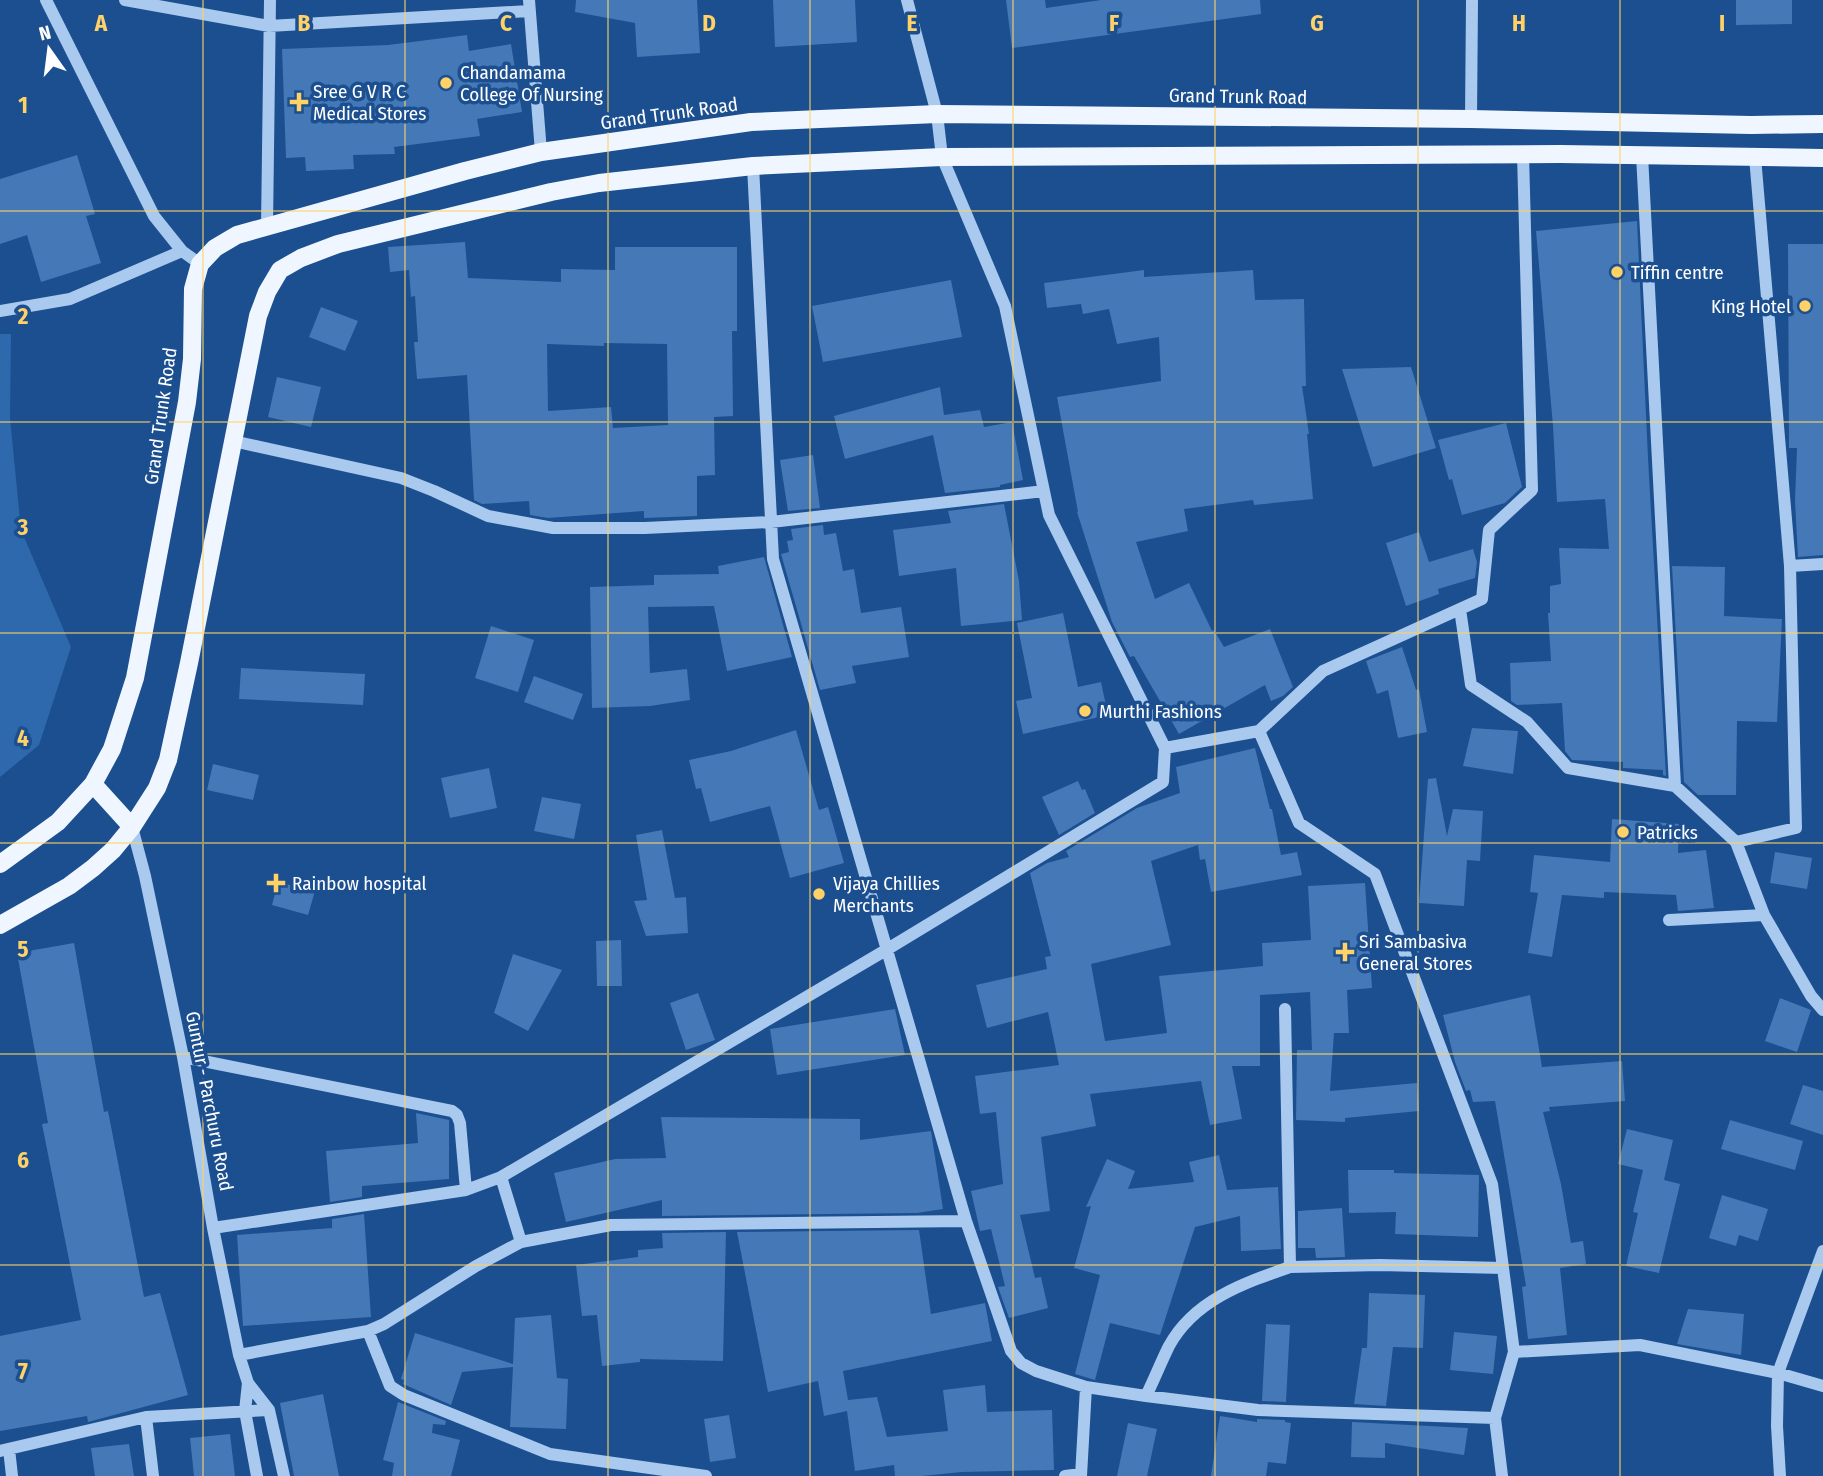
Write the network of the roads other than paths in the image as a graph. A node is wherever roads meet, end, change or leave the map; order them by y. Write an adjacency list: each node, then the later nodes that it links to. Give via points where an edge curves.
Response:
1 (46, 0): 19 (street, via 155,216)
2 (125, 0): 7 (street)
3 (270, 0): 7 (street)
4 (907, 0): 8 (street)
5 (1472, 0): 9 (street)
6 (529, 5): 7 (street); 11 (street)
7 (269, 26): 18 (street)
8 (937, 114): 9 (main road, Grand Trunk Road); 11 (main road, Grand Trunk Road, via 751,122); 14 (street)
9 (1471, 119): 10 (main road, Grand Trunk Road)
10 (1823, 124)
11 (541, 152): 18 (main road, Grand Trunk Road)
12 (1524, 154): 13 (main road); 14 (main road); 27 (street, via 1532,490 1489,530 1482,598)
13 (1642, 155): 15 (main road); 31 (street)
14 (943, 157): 17 (main road); 23 (street, via 1005,306)
15 (1755, 157): 16 (main road); 26 (street)
16 (1823, 158)
17 (753, 166): 22 (main road, via 551,192 338,244 301,258 280,270 267,292 250,350); 24 (street)
18 (267, 226): 20 (main road, Grand Trunk Road, via 237,235)
19 (181, 251): 20 (street); 21 (street, via 70,299)
20 (200, 264): 30 (main road, Grand Trunk Road, via 193,289 187,402 135,678 112,749)
21 (0, 311)
22 (233, 441): 24 (street, via 401,478 488,516 514,522 646,528); 32 (main road, via 168,760 157,788)
23 (1044, 491): 24 (street); 29 (street, via 1049,514)
24 (771, 522): 38 (street, via 772,559)
25 (1823, 564): 26 (street)
26 (1790, 566): 33 (street, via 1796,828)
27 (1460, 609): 28 (street, via 1323,671); 31 (street, via 1471,685 1527,722 1568,768)
28 (1259, 731): 29 (street); 49 (street, via 1299,823 1375,874 1492,1184)
29 (1165, 748): 38 (street, via 1163,782)
30 (93, 784): 32 (main road); 34 (main road, Grand Trunk Road, via 58,821)
31 (1675, 786): 33 (street)
32 (132, 827): 37 (main road, via 113,850 69,886); 41 (street, Guntur - Parchuru Road)
33 (1735, 842): 35 (street)
34 (0, 864)
35 (1764, 915): 36 (street); 40 (street)
36 (1669, 920)
37 (0, 925)
38 (886, 950): 42 (street); 44 (street)
39 (1285, 1009): 48 (street)
40 (1823, 1010)
41 (183, 1057): 43 (street, via 452,1111 460,1123); 45 (street, Guntur - Parchuru Road)
42 (501, 1177): 43 (street); 46 (street)
43 (466, 1190): 45 (street)
44 (966, 1221): 46 (street, via 611,1225); 56 (street, via 1011,1351 1036,1371)
45 (213, 1228): 52 (street, Guntur - Parchuru Road)
46 (521, 1242): 50 (street)
47 (1823, 1251): 53 (street)
48 (1290, 1267): 49 (street); 57 (street, via 1213,1299 1189,1320 1170,1344)
49 (1503, 1268): 51 (street)
50 (368, 1331): 52 (street); 68 (street, via 390,1386 404,1395 550,1454)
51 (1514, 1352): 53 (street, via 1640,1345); 61 (street)
52 (239, 1355): 54 (street, Guntur - Parchuru Road)
53 (1778, 1373): 55 (street); 71 (street)
54 (248, 1383): 58 (street, Guntur - Parchuru Road); 59 (street, Guntur - Parchuru Road)
55 (1823, 1386)
56 (1086, 1387): 57 (street); 63 (street)
57 (1146, 1396): 61 (street, via 1258,1410)
58 (269, 1410): 59 (street); 67 (street, Guntur - Parchuru Road)
59 (245, 1411): 60 (street); 66 (street, Guntur - Parchuru Road)
60 (146, 1417): 62 (street); 65 (street)
61 (1495, 1418): 70 (street)
62 (5, 1450): 64 (street)
63 (1081, 1475): 69 (street)
64 (12, 1476)
65 (153, 1476)
66 (257, 1476)
67 (284, 1476)
68 (706, 1476)
69 (1065, 1476)
70 (1502, 1476)
71 (1780, 1476)

